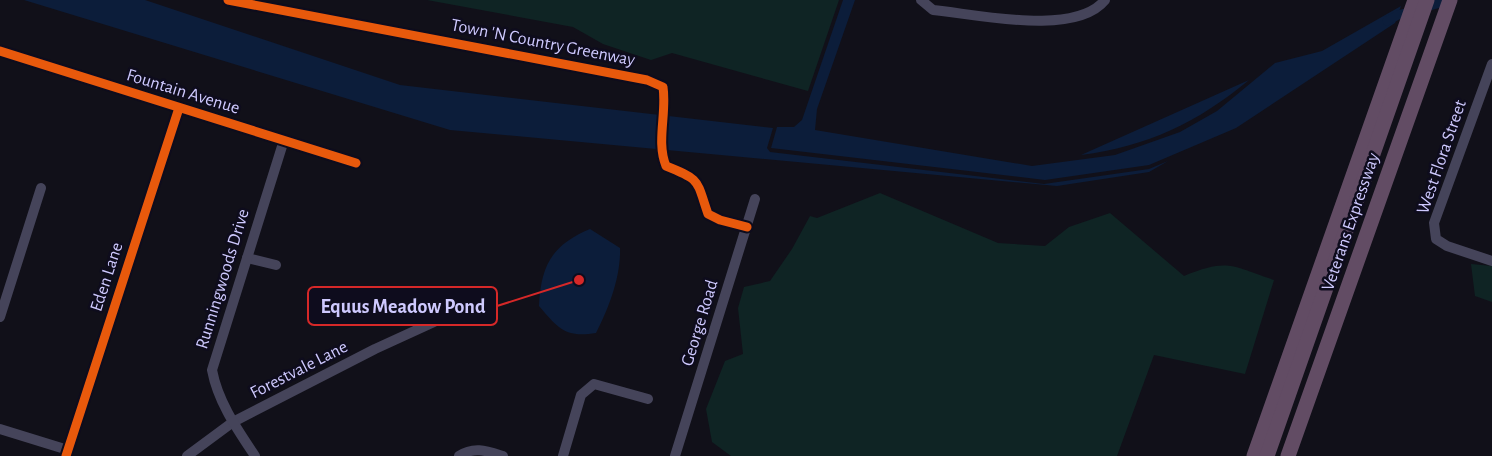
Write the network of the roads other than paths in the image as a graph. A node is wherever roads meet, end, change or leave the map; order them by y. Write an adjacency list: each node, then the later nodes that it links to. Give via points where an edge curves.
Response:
1 (921, 0): 2 (street, via 933,10 1045,21 1089,14)
2 (1105, 0)
3 (1415, 0): 6 (highway, Veterans Expressway)
4 (1427, 0): 6 (highway)
5 (1449, 0): 31 (highway, Veterans Expressway)
6 (1406, 42): 29 (highway, Veterans Expressway); 30 (highway)
7 (0, 51): 9 (street, Fountain Avenue)
8 (1492, 64): 15 (street, West Flora Street, via 1434,223 1436,238 1447,246)
9 (179, 108): 10 (street, Fountain Avenue); 22 (street, Eden Lane)
10 (284, 140): 11 (street, Fountain Avenue); 14 (street, Runningwoods Drive)
11 (356, 163)
12 (41, 188): 18 (street)
13 (754, 199): 28 (street, George Road)
14 (247, 258): 16 (street); 20 (street, Runningwoods Drive, via 212,370 215,387)
15 (1492, 261)
16 (276, 265)
17 (457, 299): 20 (street, Forestvale Lane, via 448,314 434,322)
18 (0, 317)
19 (648, 399): 27 (street, via 594,384 581,395)
20 (233, 422): 23 (street, Forestvale Lane); 24 (street, Runningwoods Drive)
21 (0, 429): 22 (street)
22 (67, 453)
23 (187, 456)
24 (255, 456)
25 (459, 456): 26 (street, via 468,450 482,450)
26 (503, 456)
27 (563, 456)
28 (675, 456)
29 (1254, 456)
30 (1267, 456)
31 (1288, 456)

